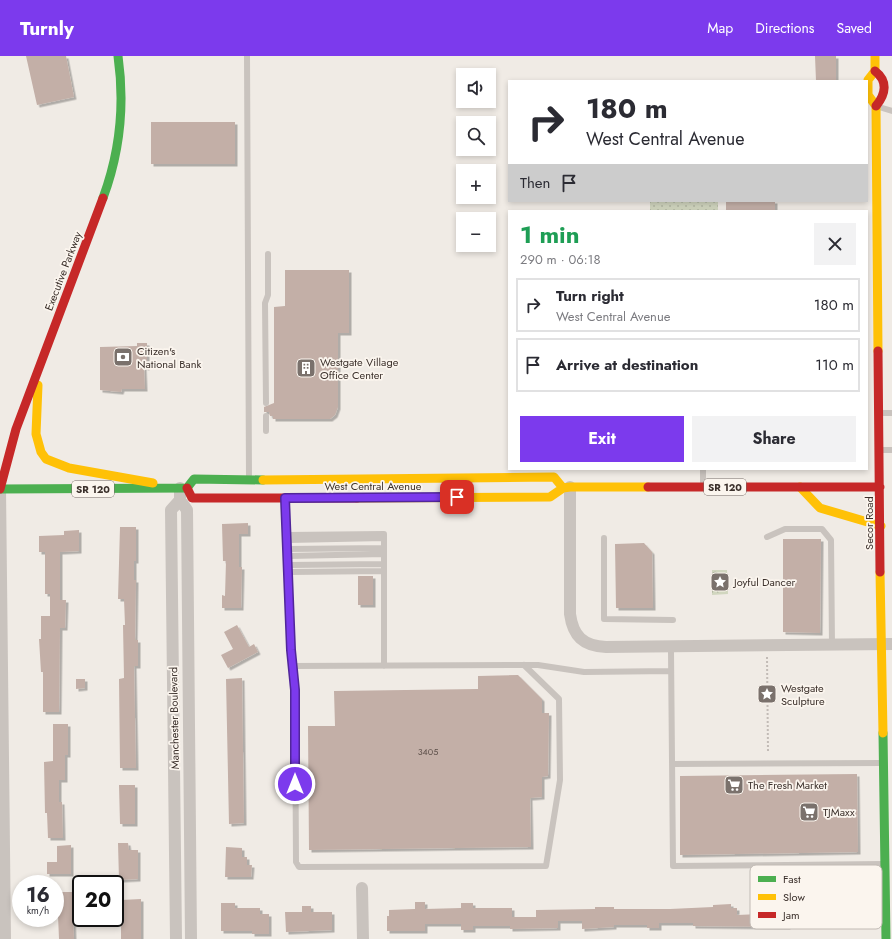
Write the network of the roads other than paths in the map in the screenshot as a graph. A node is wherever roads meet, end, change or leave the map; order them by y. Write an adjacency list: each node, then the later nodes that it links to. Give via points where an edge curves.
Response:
1 (118, 56): 9 (main road, Executive Parkway, via 122,100 117,154)
2 (247, 56): 20 (lane)
3 (875, 56): 4 (main road, Secor Road)
4 (875, 71): 6 (main road, Secor Road, via 868,80 868,95); 6 (main road, Secor Road, via 885,80 884,97)
5 (887, 103): 6 (lane)
6 (876, 106): 7 (lane); 11 (main road, Secor Road)
7 (892, 111)
8 (268, 254): 10 (lane, via 268,294 265,303)
9 (39, 371): 14 (main road, Executive Parkway); 29 (main road, via 37,437 40,450 46,459 69,468)
10 (266, 403)
11 (880, 413): 12 (lane); 17 (main road, Secor Road)
12 (892, 413)
13 (266, 416): 15 (lane)
14 (16, 428): 16 (main road); 27 (main road, Executive Parkway, via 5,460)
15 (266, 431)
16 (0, 450)
17 (880, 450): 18 (lane); 26 (main road, Secor Road)
18 (892, 450)
19 (703, 470): 23 (lane)
20 (249, 479): 21 (main road, West Central Avenue); 29 (main road, West Central Avenue, via 194,478)
21 (381, 479): 24 (main road, West Central Avenue, via 554,477); 30 (main road, via 375,488 290,488)
22 (892, 484): 26 (main road, West Central Avenue / SR 120)
23 (702, 486): 24 (main road, West Central Avenue / SR 120); 25 (main road, West Central Avenue / SR 120)
24 (566, 487): 30 (main road, West Central Avenue, via 550,497); 44 (street, via 570,608 575,633 580,639 597,646)
25 (800, 487): 26 (main road, West Central Avenue / SR 120); 31 (main road, via 820,508)
26 (880, 487): 28 (main road, West Central Avenue / SR 120); 31 (main road, Secor Road)
27 (0, 489): 29 (main road, SR 120); 56 (street)
28 (892, 490)
29 (182, 492): 30 (main road, West Central Avenue, via 192,498); 57 (street, Manchester Boulevard, via 171,510); 58 (street, Manchester Boulevard, via 187,510)
30 (285, 498): 32 (lane)
31 (881, 526): 43 (main road, Secor Road)
32 (288, 537): 35 (lane, via 384,534); 36 (lane)
33 (767, 537): 42 (lane, via 785,529 822,529 831,540)
34 (604, 538): 41 (lane, via 604,619)
35 (384, 551): 36 (lane); 37 (lane)
36 (288, 552): 38 (lane)
37 (384, 564): 38 (lane); 39 (lane)
38 (289, 565): 40 (lane)
39 (384, 571): 40 (lane); 47 (lane)
40 (289, 572): 46 (lane)
41 (673, 620)
42 (832, 644): 43 (street); 44 (street)
43 (887, 644): 49 (main road, Secor Road)
44 (673, 646): 48 (lane)
45 (524, 665): 46 (lane, via 559,699 560,780 546,866 299,867 296,862 295,690); 47 (lane); 48 (lane, via 584,672)
46 (292, 666): 47 (lane)
47 (384, 666)
48 (671, 671): 50 (lane)
49 (883, 763): 50 (lane); 51 (main road, Secor Road)
50 (673, 764): 52 (lane, via 673,866)
51 (885, 864): 53 (lane); 55 (main road, Secor Road)
52 (750, 865)
53 (779, 865)
54 (362, 888): 59 (street)
55 (889, 890): 60 (main road, Secor Road)
56 (5, 939)
57 (176, 939)
58 (191, 939)
59 (363, 939)
60 (886, 939)

